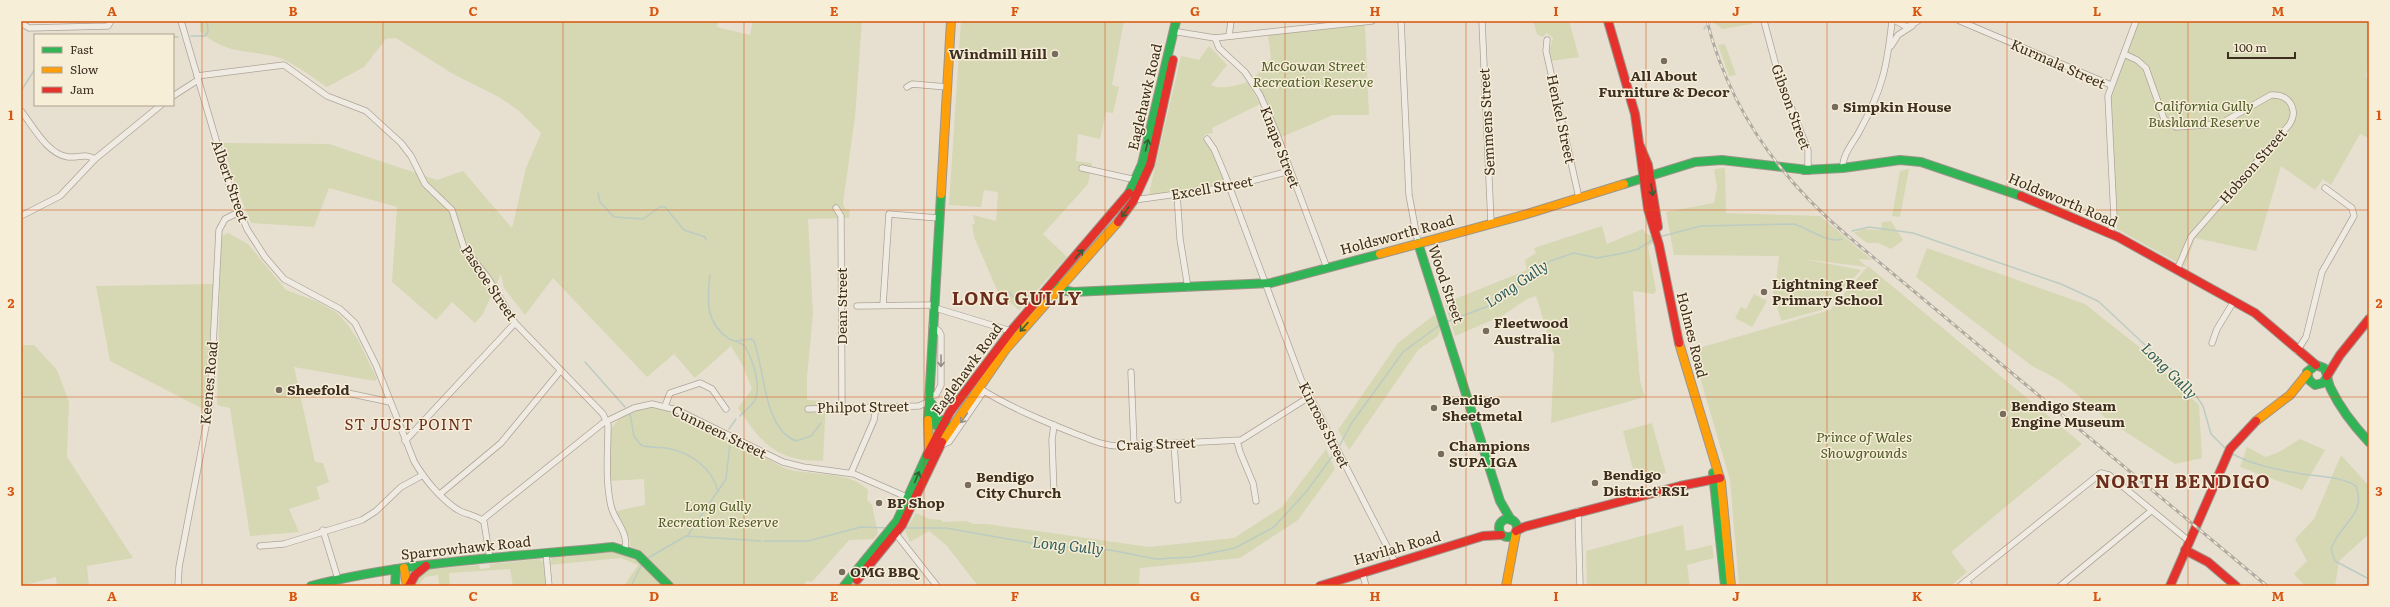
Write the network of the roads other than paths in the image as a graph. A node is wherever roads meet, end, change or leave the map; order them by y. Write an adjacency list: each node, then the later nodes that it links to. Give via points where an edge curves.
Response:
1 (111, 21): 17 (street, via 108,26 29,28)
2 (181, 21): 25 (street, Albert Street)
3 (951, 21): 28 (main road)
4 (1178, 21): 19 (main road, Eaglehawk Road)
5 (1231, 21): 20 (street)
6 (1372, 21): 16 (street)
7 (1401, 21): 51 (street, Wood Street, via 1409,195)
8 (1482, 21): 49 (street, Semmens Street)
9 (1608, 21): 38 (main road, Holmes Road, via 1633,104)
10 (1764, 21): 36 (street, Gibson Street, via 1778,77 1808,150)
11 (1892, 21): 23 (street)
12 (1896, 21): 18 (street, via 1903,26)
13 (1922, 21): 18 (street)
14 (1960, 21): 26 (street, Kurmala Street)
15 (2136, 21): 24 (street)
16 (1351, 22): 20 (street, via 1294,26)
17 (21, 23)
18 (1915, 24): 23 (street, via 1896,38)
19 (1176, 32): 21 (street); 39 (main road, Eaglehawk Road, one-way to 19); 44 (main road, Eaglehawk Road, via 1150,165)
20 (1229, 36): 21 (street)
21 (1215, 38): 37 (street, Knape Street, via 1219,48 1245,72 1258,91)
22 (1547, 40): 43 (street, Henkel Street, via 1546,51)
23 (1890, 48): 35 (street, via 1882,85 1845,156)
24 (2124, 54): 26 (street); 53 (street, Hobson Street, via 2146,68 2164,119 2176,127 2220,124 2271,95 2285,98 2293,108 2293,118 2289,125 2191,237)
25 (198, 78): 29 (street); 46 (street, Albert Street); 62 (street, Pascoe Street, via 284,65 292,68 320,92 356,106 371,115 405,147 425,184 452,210 464,248 488,278)
26 (2111, 85): 50 (street, Kurmala Street, via 2108,106 2114,217)
27 (907, 87): 28 (street, via 912,84)
28 (947, 87): 48 (main road)
29 (174, 95)
30 (160, 106): 33 (street)
31 (21, 111): 33 (street, via 53,150 69,157 83,155)
32 (1207, 139): 40 (street, Kinross Street, via 1214,150)
33 (95, 159): 47 (street, via 60,196)
34 (1082, 168): 39 (street)
35 (1843, 168): 36 (main road, Holdsworth Road); 50 (main road, Holdsworth Road, via 1900,160 1927,163 2043,204)
36 (1808, 170): 38 (main road, Holdsworth Road, via 1742,162 1703,161)
37 (1290, 171): 40 (street, Excell Street); 52 (street, Knape Street)
38 (1646, 177): 43 (main road, Holdsworth Road); 102 (main road, Holmes Road, via 1677,332)
39 (1136, 180): 55 (main road, Eaglehawk Road, one-way to 39, via 1115,214)
40 (1228, 187): 42 (street, Excell Street); 54 (street, Kinross Street)
41 (2325, 188): 66 (street, via 2352,208 2354,216 2322,272 2306,337)
42 (1176, 194): 44 (street, Excell Street); 56 (street)
43 (1579, 198): 49 (main road, Holdsworth Road)
44 (1134, 200): 55 (main road, Eaglehawk Road, one-way to 55, via 1115,225)
45 (836, 208): 83 (street, Dean Street, via 842,216)
46 (239, 212): 80 (street, Albert Street, via 261,252 282,277 297,288 340,309 355,323 368,347); 134 (street, Keenes Road, via 225,219 219,230 210,405 179,567)
47 (21, 216)
48 (938, 218): 58 (street, via 889,214); 60 (main road)
49 (1491, 224): 51 (main road, Holdsworth Road)
50 (2110, 233): 53 (main road, Holdsworth Road)
51 (1418, 243): 52 (main road, Holdsworth Road); 108 (main road, Wood Street)
52 (1327, 268): 54 (main road, Holdsworth Road)
53 (2177, 270): 57 (main road, Holdsworth Road)
54 (1264, 284): 56 (main road, Holdsworth Road); 77 (street, Kinross Street)
55 (1056, 286): 56 (main road, Holdsworth Road, via 1073,292); 64 (main road, Eaglehawk Road); 74 (main road, Eaglehawk Road, one-way to 74, via 1012,341)
56 (1188, 288)
57 (2234, 300): 65 (street); 66 (main road, Holdsworth Road, via 2263,319)
58 (883, 305): 59 (street); 60 (street)
59 (857, 306)
60 (932, 306): 63 (main road); 64 (street)
61 (2369, 319): 67 (main road)
62 (515, 323): 69 (street, Pascoe Street); 93 (street)
63 (932, 326): 78 (main road); 78 (street, one-way to 78, via 941,335 941,385 938,393)
64 (1011, 331): 88 (main road, Eaglehawk Road)
65 (2212, 343)
66 (2298, 350): 68 (main road, Holdsworth Road); 71 (main road, Holdsworth Road)
67 (2340, 355): 68 (main road); 72 (main road)
68 (2319, 365): 71 (main road); 72 (main road, via 2326,370)
69 (561, 370): 89 (street, Pascoe Street, via 595,403); 103 (street, via 501,443)
70 (1131, 372): 98 (street)
71 (2307, 373): 73 (main road, via 2308,380); 76 (main road)
72 (2327, 376): 73 (main road, via 2323,383); 79 (main road)
73 (2315, 384): 76 (main road); 79 (main road)
74 (981, 389): 88 (main road, via 974,388); 91 (street, Craig Street); 92 (main road, Eaglehawk Road); 96 (street, Eaglehawk Road, one-way to 96, via 949,442)
75 (338, 391): 80 (street)
76 (2290, 395): 120 (main road, via 2249,427 2229,451)
77 (1309, 397): 94 (street, Craig Street, via 1251,436); 127 (street, Kinross Street)
78 (929, 398): 82 (street, Philpot Street); 87 (main road); 92 (main road, via 932,412)
79 (2336, 399): 95 (main road)
80 (390, 402): 93 (street, Albert Street)
81 (665, 406): 85 (street, via 670,393 700,383 712,389); 89 (street, Cunneen Street, via 640,406); 100 (street, Cunneen Street, via 788,464)
82 (919, 406): 84 (street, Philpot Street); 87 (street, Philpot Street)
83 (842, 407): 84 (street, Philpot Street); 86 (street, Philpot Street)
84 (876, 407): 100 (street, via 874,420)
85 (726, 409)
86 (808, 409)
87 (928, 411): 90 (main road)
88 (950, 412): 92 (main road, Eaglehawk Road)
89 (607, 420): 111 (street, Cunneen Street); 122 (street, via 610,499 615,519 625,536)
90 (928, 420): 92 (main road); 99 (main road)
91 (1054, 425): 98 (street, Craig Street, via 1111,446); 104 (street)
92 (945, 428): 96 (main road, Eaglehawk Road); 99 (main road, Eaglehawk Road)
93 (405, 441): 101 (street, Albert Street)
94 (1237, 441): 97 (street, Craig Street); 107 (street, via 1253,483)
95 (2369, 442)
96 (943, 444): 105 (main road, Eaglehawk Road)
97 (1174, 444): 98 (street, Craig Street); 106 (street)
98 (1134, 446)
99 (929, 450): 105 (main road, Eaglehawk Road, one-way to 99)
100 (851, 473): 105 (street, Cunneen Street)
101 (423, 475): 103 (street, Albert Street); 116 (street, via 401,487 366,518)
102 (1717, 480): 110 (main road); 146 (main road, Holmes Road); 147 (main road, Holmes Road)
103 (440, 494): 111 (street, Albert Street, via 460,511)
104 (1054, 495)
105 (912, 499): 115 (main road, Eaglehawk Road)
106 (1178, 500)
107 (1256, 501)
108 (1500, 501): 112 (main road, Wood Street); 114 (main road, Wood Street)
109 (2151, 511): 120 (street); 133 (street, via 2109,475 2099,474); 149 (street)
110 (1578, 513): 113 (main road); 145 (street)
111 (482, 520): 126 (street, via 486,528)
112 (1512, 520): 113 (main road); 114 (main road); 117 (main road, via 1517,526)
113 (1536, 523): 117 (main road)
114 (1500, 524): 118 (main road, Havilah Road); 119 (main road)
115 (897, 529): 132 (main road, Eaglehawk Road); 140 (main road, Eaglehawk Road); 141 (street)
116 (323, 530): 121 (street, via 284,544); 131 (street)
117 (1516, 532): 119 (main road, via 1512,536); 125 (main road)
118 (1483, 536): 119 (main road, Havilah Road); 127 (main road, Havilah Road)
119 (1504, 536): 125 (main road)
120 (2189, 541): 123 (main road)
121 (260, 546)
122 (625, 548): 124 (main road, Sparrowhawk Road, via 608,547); 139 (main road, via 642,557)
123 (2185, 550): 150 (main road); 151 (main road, via 2208,562)
124 (546, 553): 126 (main road, Sparrowhawk Road); 138 (street)
125 (1510, 554): 144 (main road)
126 (490, 559): 128 (main road, Sparrowhawk Road)
127 (1395, 562): 130 (main road, Havilah Road)
128 (426, 566): 129 (main road, Sparrowhawk Road); 137 (main road, via 417,573)
129 (400, 568): 131 (main road, Sparrowhawk Road); 136 (main road); 137 (main road)
130 (1362, 572): 142 (main road, Havilah Road); 143 (street)
131 (338, 579): 135 (main road, Sparrowhawk Road)
132 (855, 584)
133 (1968, 584): 148 (street)
134 (178, 586)
135 (311, 586)
136 (395, 586)
137 (408, 586)
138 (549, 586)
139 (669, 586)
140 (844, 586)
141 (936, 586)
142 (1320, 586)
143 (1366, 586)
144 (1506, 586)
145 (1580, 586)
146 (1725, 586)
147 (1731, 586)
148 (1960, 586)
149 (2060, 586)
150 (2170, 586)
151 (2236, 586)

